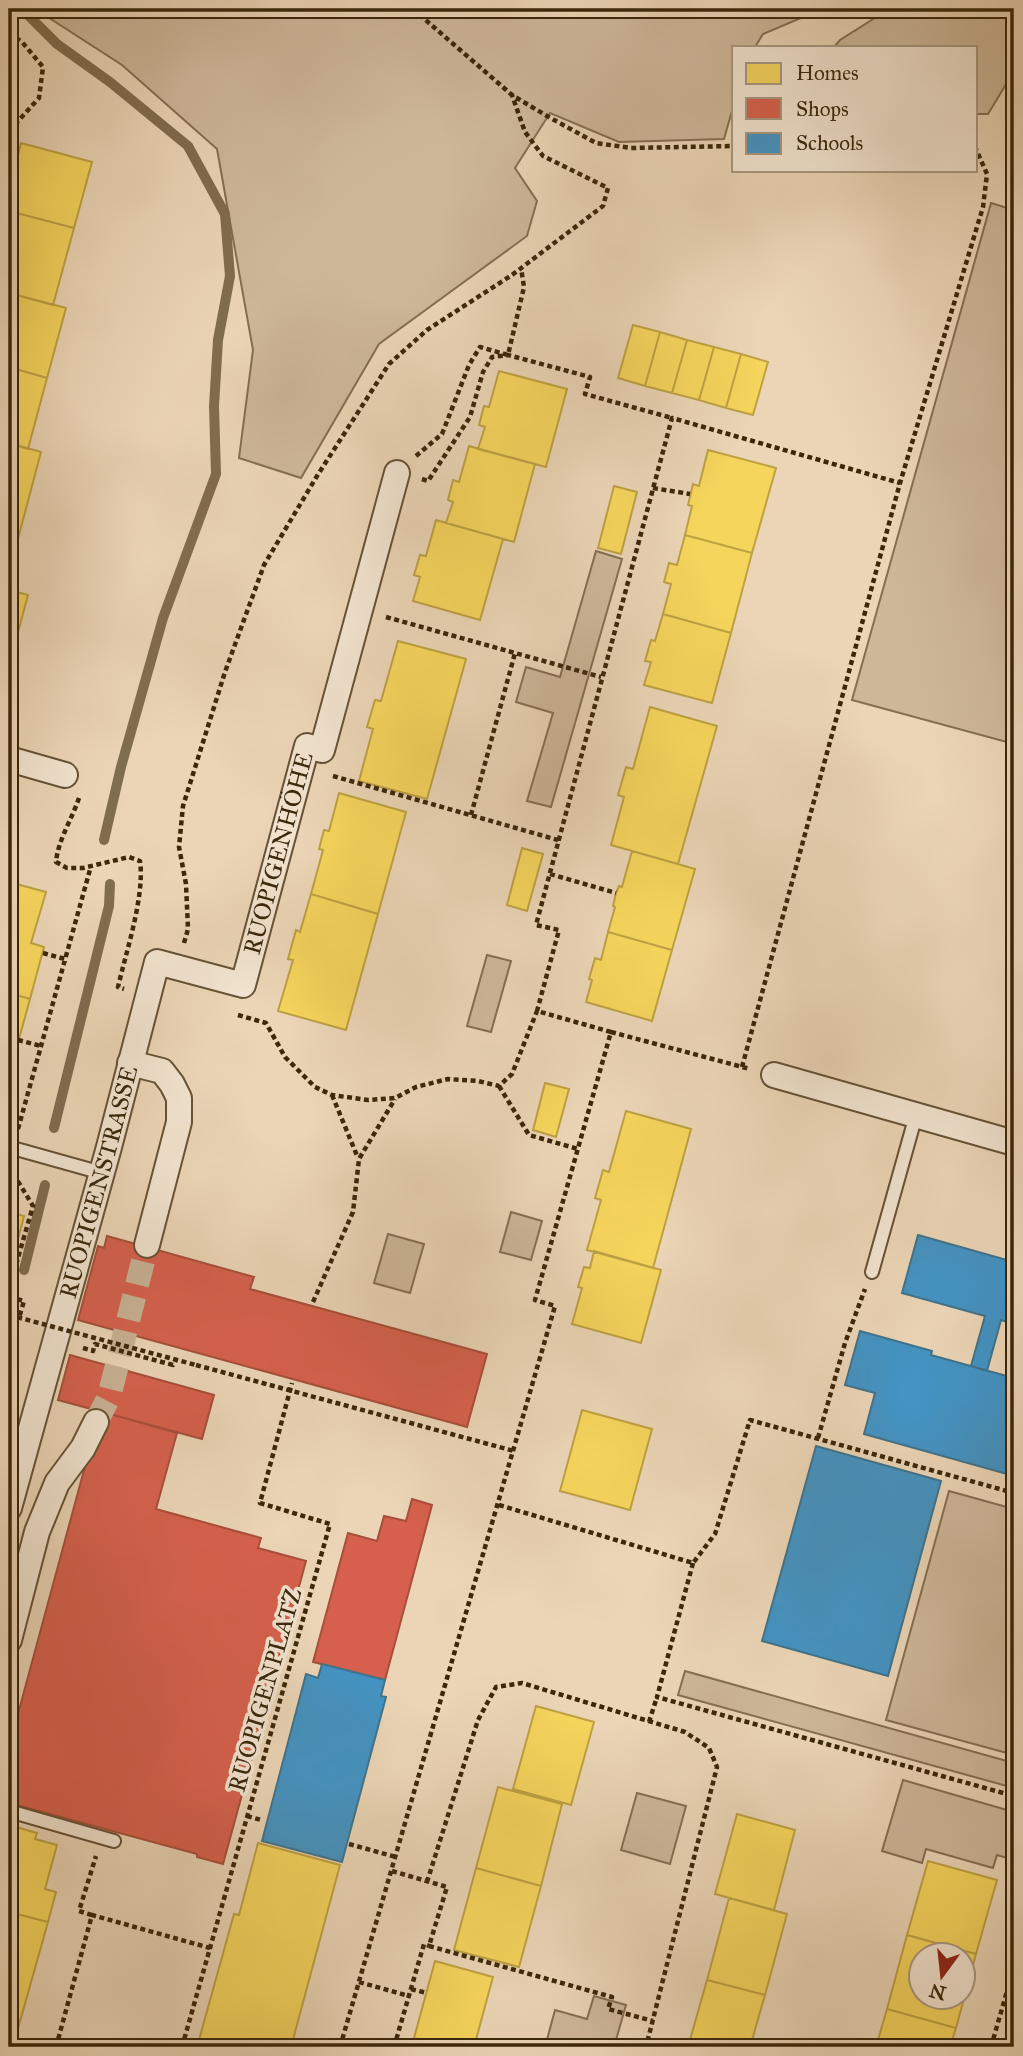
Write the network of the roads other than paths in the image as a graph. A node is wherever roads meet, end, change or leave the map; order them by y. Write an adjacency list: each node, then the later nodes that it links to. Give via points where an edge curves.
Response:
1 (397, 473): 4 (street, RUOPIGENHÖHE, via 322,750 307,746 243,985 158,962)
2 (9, 759): 3 (street)
3 (65, 775)
4 (130, 1063): 9 (street, RUOPIGENSTRASSE); 10 (street, RUOPIGENSTRASSE, via 162,1071 180,1098 179,1122)
5 (774, 1075): 6 (street)
6 (916, 1115): 7 (street); 11 (lane)
7 (1014, 1143)
8 (11, 1147): 9 (lane)
9 (102, 1172): 13 (street, RUOPIGENSTRASSE)
10 (147, 1245)
11 (872, 1272)
12 (96, 1422): 15 (street, via 57,1483 37,1532)
13 (12, 1481): 14 (street, RUOPIGENSTRASSE)
14 (9, 1508)
15 (9, 1640)
16 (9, 1811): 17 (lane)
17 (114, 1841)

